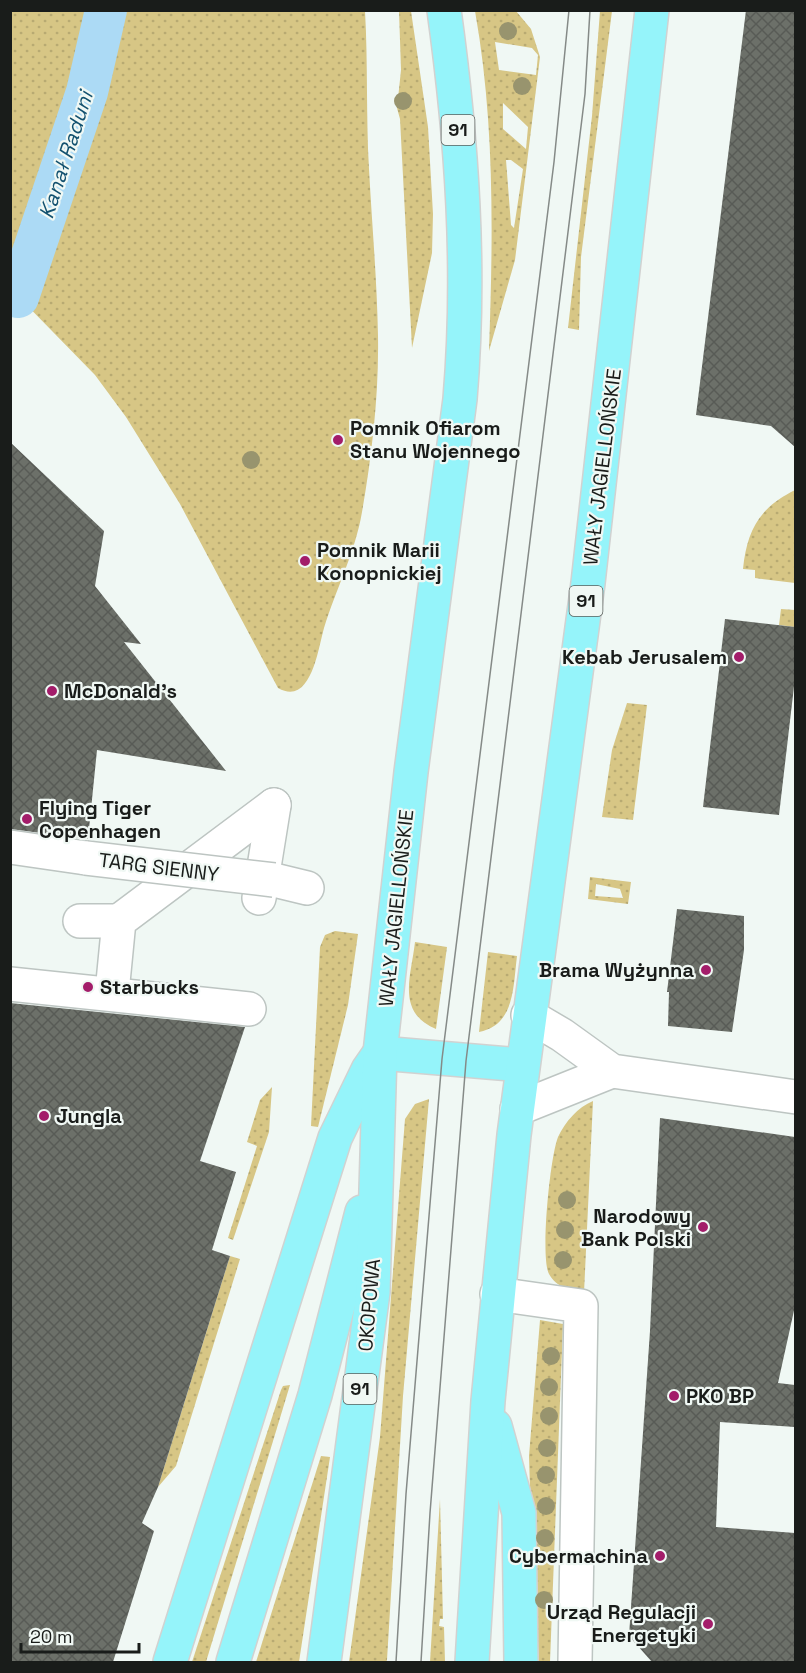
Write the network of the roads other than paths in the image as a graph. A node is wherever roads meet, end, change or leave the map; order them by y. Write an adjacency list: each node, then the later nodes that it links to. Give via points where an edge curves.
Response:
1 (444, 10): 12 (main road, WAŁY JAGIELLOŃSKIE / 91, via 462,178 466,249 464,348)
2 (652, 10): 11 (main road, WAŁY JAGIELLOŃSKIE / 91, via 588,583)
3 (10, 847): 5 (street, TARG SIENNY, bridge)
4 (307, 888): 5 (street, TARG SIENNY)
5 (266, 889): 7 (street, via 274,805)
6 (80, 921): 7 (street)
7 (119, 921): 8 (street)
8 (113, 982)
9 (10, 984): 10 (street)
10 (235, 1004)
11 (528, 1015): 13 (main road, WAŁY JAGIELLOŃSKIE / 91); 14 (street)
12 (380, 1053): 13 (main road); 17 (main road, OKOPOWA / 91); 20 (main road, via 335,1138)
13 (522, 1065): 16 (main road, 91)
14 (612, 1071): 15 (street); 16 (street)
15 (795, 1097)
16 (517, 1109): 18 (main road, 91)
17 (377, 1152): 21 (main road, via 315,1395); 22 (main road, OKOPOWA / 91, via 373,1292)
18 (497, 1294): 19 (main road, 91); 25 (street, via 580,1306)
19 (488, 1401): 23 (main road, 91); 24 (main road, via 519,1513)
20 (170, 1662)
21 (233, 1662)
22 (324, 1662)
23 (472, 1662)
24 (521, 1662)
25 (575, 1662)

